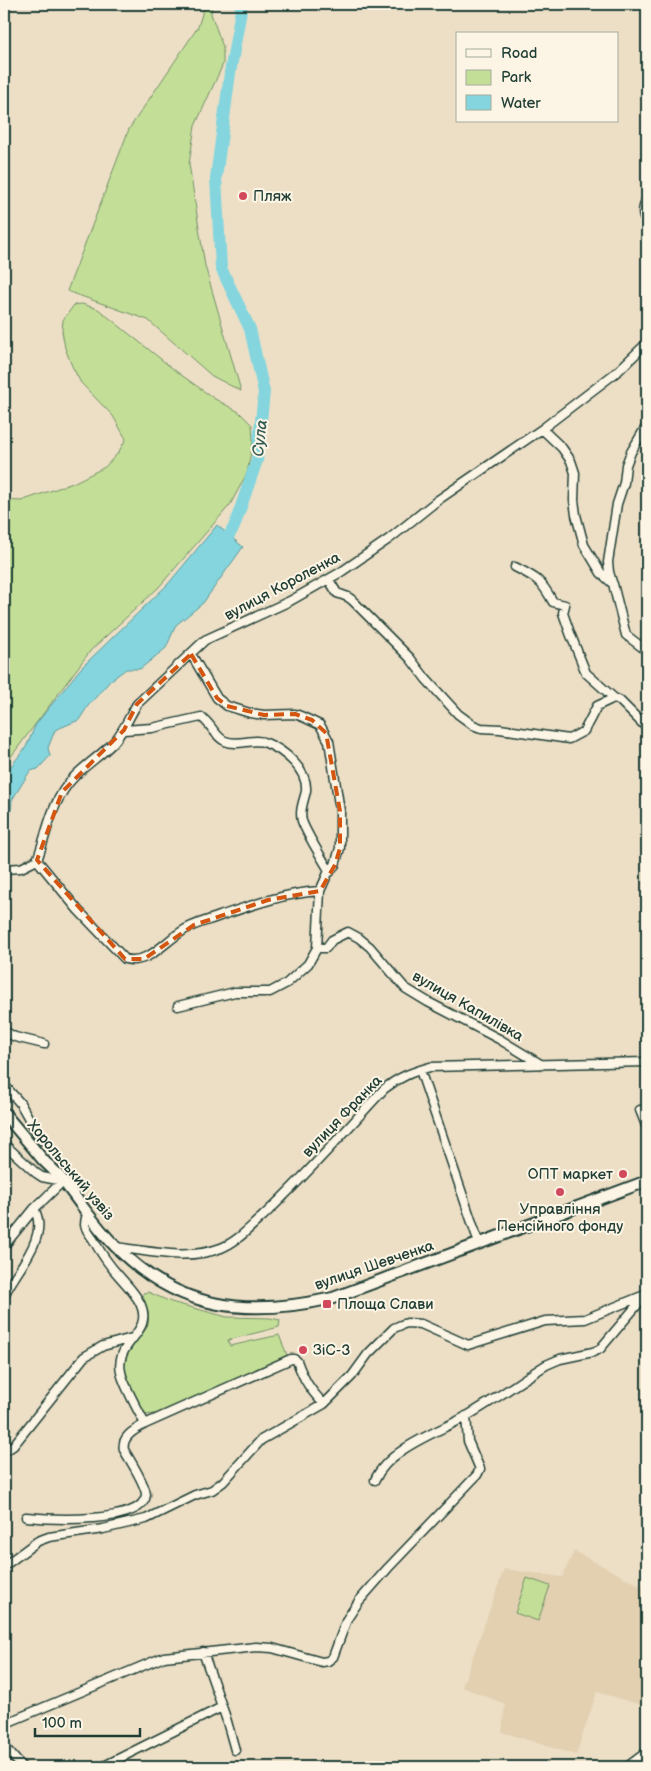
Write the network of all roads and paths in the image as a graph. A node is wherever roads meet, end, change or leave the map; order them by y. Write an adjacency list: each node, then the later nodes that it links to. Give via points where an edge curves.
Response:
1 (647, 197): 2 (street, via 642,209)
2 (646, 222)
3 (647, 343): 5 (street, вулиця Короленка, via 618,371)
4 (647, 425): 8 (street, via 631,452 617,504 608,562)
5 (542, 429): 7 (street, вулиця Короленка); 8 (street, via 571,460 575,474 576,515 584,545 601,573)
6 (515, 567): 11 (street, via 536,577 553,602 565,606 565,620 586,673)
7 (329, 580): 10 (street, вулиця Короленка, via 205,640); 11 (street, via 337,593 352,600 410,658 458,714 473,725 569,739 584,731 597,706)
8 (613, 584): 9 (street, via 626,635)
9 (647, 651)
10 (190, 654): 13 (street, вулиця Короленка, via 137,704); 16 (street, via 217,698 227,706 264,715 295,714 312,720 326,733 330,741 340,811 340,848)
11 (614, 698): 12 (street)
12 (647, 728)
13 (124, 730): 14 (street, вулиця Короленка, via 82,768 62,792); 16 (street, via 152,728 201,717 226,742 266,742 301,771 306,790 301,809 303,822)
14 (37, 860): 15 (street, via 21,868); 17 (street, via 78,910 125,959 131,961 144,959 194,925 268,900)
15 (4, 869)
16 (330, 872): 17 (street)
17 (320, 891): 18 (street)
18 (317, 948): 19 (street, via 308,964 287,983 270,992 236,992); 23 (street, вулиця Капилівка, via 326,948 332,940 348,932 354,935 370,947 406,988)
19 (178, 1006)
20 (4, 1031): 21 (street)
21 (44, 1044)
22 (647, 1062): 23 (street, вулиця Франка)
23 (542, 1065): 24 (street, вулиця Франка, via 430,1067)
24 (420, 1070): 35 (street); 37 (street, вулиця Франка, via 398,1078 384,1089 287,1194 241,1236 222,1248 175,1254)
25 (4, 1085): 29 (street, via 20,1103)
26 (647, 1108): 28 (street, via 640,1110)
27 (4, 1113): 31 (main road, Хорольський узвіз)
28 (647, 1128)
29 (41, 1140)
30 (4, 1144): 31 (street, via 36,1173)
31 (64, 1181): 33 (street); 34 (main road, Хорольський узвіз)
32 (647, 1181): 35 (main road, вулиця Шевченка)
33 (34, 1209): 36 (street); 39 (street, via 38,1228 32,1249)
34 (87, 1214): 37 (main road, Хорольський узвіз); 40 (street, via 85,1226 132,1290 144,1314 140,1332)
35 (479, 1243): 37 (main road, вулиця Шевченка, via 333,1298 264,1308 208,1303 176,1292 139,1269)
36 (4, 1246)
37 (115, 1247)
38 (646, 1295): 41 (street, via 585,1319 545,1321 468,1344 422,1324 401,1325 368,1354 352,1376); 42 (street, via 600,1349 546,1365)
39 (4, 1296)
40 (132, 1338): 43 (street, via 123,1350 121,1373); 44 (street, via 103,1346 84,1357 13,1446)
41 (324, 1404): 43 (street, via 310,1389 294,1359); 47 (street, via 260,1440 224,1482 212,1490 146,1519 38,1541)
42 (466, 1416): 45 (street, via 418,1440 384,1467); 48 (street, via 468,1441 480,1469 477,1475 359,1601 328,1661 272,1648)
43 (145, 1424): 46 (street, via 130,1433 123,1445 146,1489 140,1506 90,1518)
44 (4, 1452)
45 (376, 1480)
46 (26, 1517)
47 (4, 1566)
48 (203, 1652): 49 (street); 50 (street, via 164,1656)
49 (222, 1707): 52 (street); 55 (street)
50 (4, 1724)
51 (4, 1746): 54 (street)
52 (235, 1750)
53 (647, 1752): 56 (street)
54 (22, 1767)
55 (102, 1767)
56 (627, 1767)

